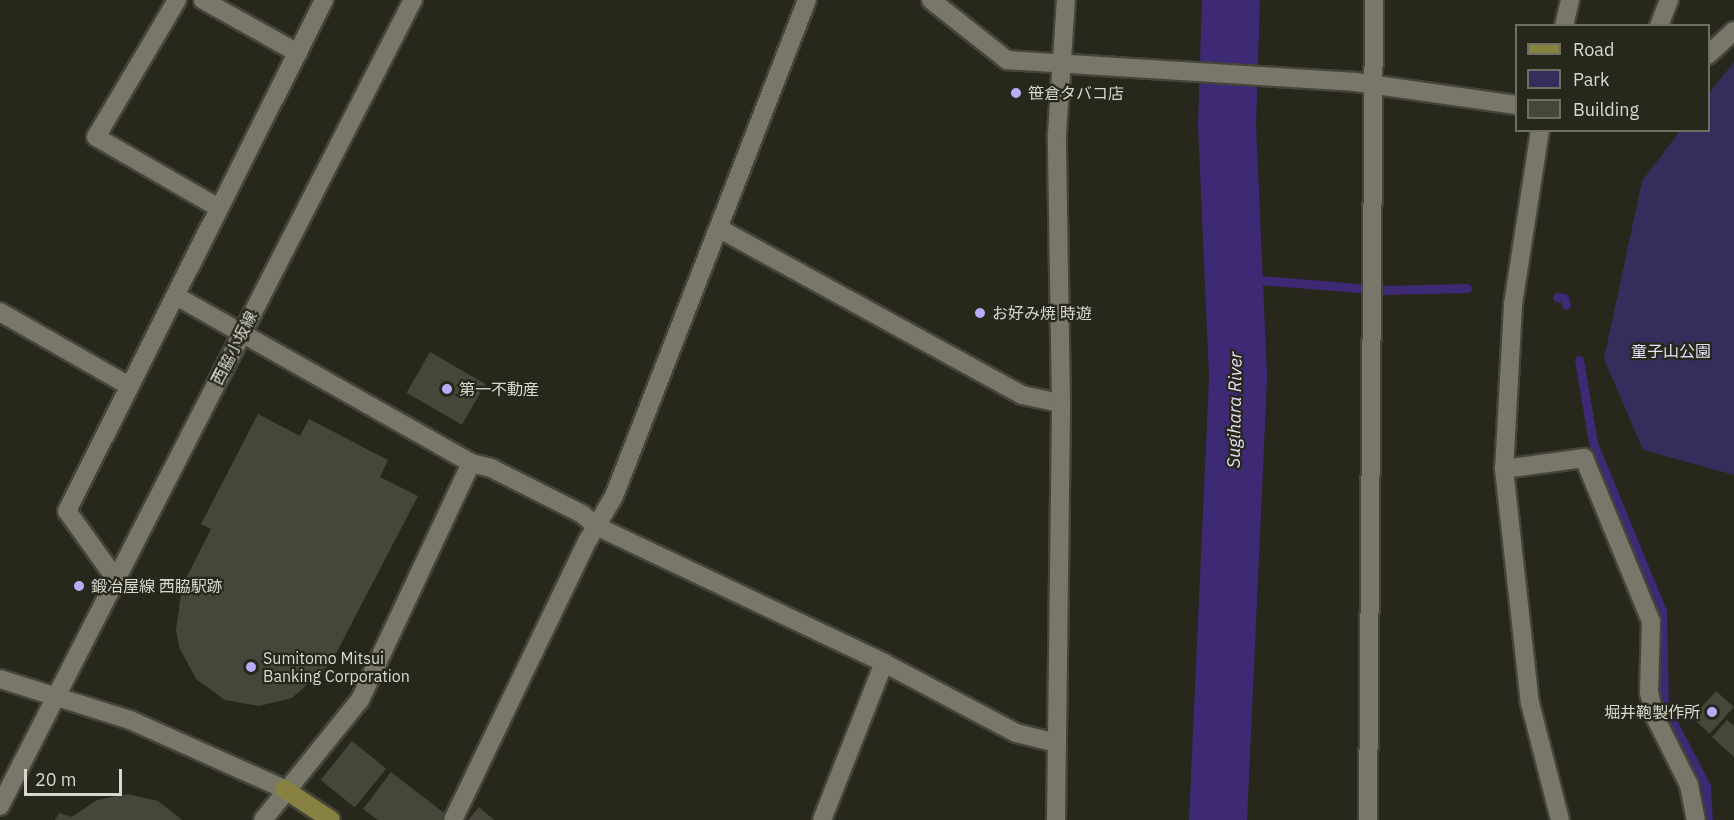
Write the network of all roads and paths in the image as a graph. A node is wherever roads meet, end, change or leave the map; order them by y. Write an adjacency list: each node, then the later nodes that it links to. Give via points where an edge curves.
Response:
1 (177, 0): 20 (street, via 96,137)
2 (203, 0): 14 (street)
3 (324, 0): 14 (street)
4 (413, 0): 24 (street, 西脇小坂線)
5 (807, 0): 21 (street)
6 (931, 0): 16 (street, via 1006,60)
7 (1066, 0): 16 (street)
8 (1374, 0): 17 (street)
9 (1570, 0): 11 (street)
10 (1669, 0): 12 (street)
11 (1564, 24)
12 (1660, 24)
13 (1734, 31): 15 (street)
14 (298, 53): 20 (street)
15 (1710, 53)
16 (1071, 62): 17 (street); 26 (street, via 1057,134)
17 (1376, 84): 18 (street); 42 (street)
18 (1515, 105)
19 (1540, 132): 28 (street, via 1513,305)
20 (219, 208): 22 (street)
21 (720, 229): 26 (street, via 1022,395); 29 (street, via 614,496)
22 (176, 296): 24 (street); 25 (street)
23 (0, 312): 25 (street)
24 (241, 334): 27 (street); 30 (street, 西脇小坂線)
25 (129, 386): 30 (street, via 67,511)
26 (1061, 403): 34 (street)
27 (471, 463): 29 (street, via 491,468 582,514); 35 (street, via 360,700)
28 (1504, 469): 43 (street, via 1530,703); 44 (street, via 1584,458 1651,621 1649,692 1655,717 1689,785)
29 (596, 526): 31 (street); 39 (street)
30 (115, 578): 33 (street, 西脇小坂線)
31 (884, 663): 34 (street, via 1016,733); 40 (street)
32 (0, 679): 33 (street)
33 (55, 696): 35 (street, via 179,740); 36 (street, 西脇小坂線)
34 (1057, 743): 41 (street)
35 (284, 789): 37 (street); 38 (main road)
36 (0, 806)
37 (263, 820)
38 (331, 820)
39 (453, 820)
40 (822, 820)
41 (1056, 820)
42 (1368, 820)
43 (1560, 820)
44 (1696, 820)

